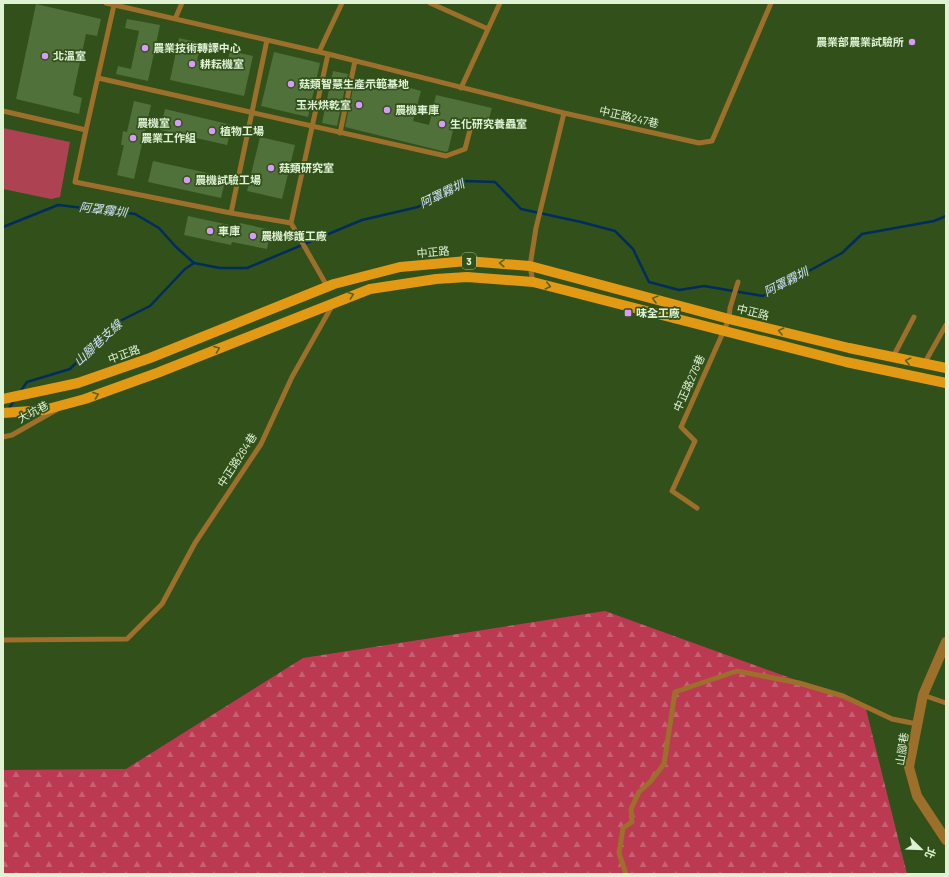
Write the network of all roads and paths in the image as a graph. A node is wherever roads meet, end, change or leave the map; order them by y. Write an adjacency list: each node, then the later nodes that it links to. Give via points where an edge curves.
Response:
1 (106, 3): 7 (lane)
2 (182, 3): 8 (lane)
3 (342, 3): 11 (lane)
4 (430, 3): 9 (lane)
5 (500, 3): 9 (lane)
6 (771, 3): 18 (lane, 中正路247巷, via 712,141 699,143)
7 (114, 5): 8 (lane); 14 (lane)
8 (175, 19): 10 (lane)
9 (488, 29): 15 (lane)
10 (267, 40): 11 (lane); 17 (lane)
11 (320, 52): 12 (lane)
12 (328, 54): 13 (lane); 19 (lane)
13 (355, 61): 15 (lane); 22 (lane)
14 (98, 78): 17 (lane); 21 (lane)
15 (461, 88): 18 (lane)
16 (3, 111): 21 (lane)
17 (252, 113): 19 (lane); 23 (lane)
18 (564, 113): 25 (lane, via 536,228)
19 (312, 126): 22 (lane); 24 (lane)
20 (471, 126): 22 (lane, via 465,149 446,156)
21 (86, 130): 23 (lane, via 75,182)
22 (340, 133)
23 (231, 213): 24 (lane)
24 (291, 223): 28 (lane)
25 (530, 266): 26 (lane); 28 (main road, 中正路 / 3, one-way to 28, via 467,261 407,266 366,274); 31 (main road, 中正路 / 3, one-way to 25)
26 (533, 282): 29 (main road, 3, one-way to 26, via 370,288 436,279 467,277); 33 (main road, 3, one-way to 33)
27 (738, 282): 31 (lane, 中正路276巷)
28 (327, 286): 39 (main road, 中正路 / 3, via 150,358 78,383)
29 (334, 302): 40 (main road, 3, one-way to 29, via 157,373); 44 (lane, 中正路264巷, via 292,377 261,444 195,543 162,604 127,639)
30 (914, 317): 34 (lane)
31 (729, 319): 33 (lane, 中正路276巷); 34 (main road, 中正路 / 3, one-way to 31)
32 (946, 325): 35 (lane)
33 (723, 332): 37 (main road, 3); 43 (lane, 中正路276巷, via 681,427 695,441 672,491)
34 (893, 357): 35 (main road, 中正路 / 3, one-way to 34)
35 (924, 364): 36 (main road, 中正路 / 3); 37 (main road)
36 (946, 368)
37 (920, 377): 38 (main road, 3)
38 (946, 383)
39 (3, 399)
40 (71, 402): 41 (main road, 3, via 44,410); 42 (lane, 大坑巷)
41 (3, 413)
42 (3, 437)
43 (696, 508)
44 (3, 640)
45 (946, 642): 46 (street, 山腳巷)
46 (923, 695): 47 (lane); 48 (street, 山腳巷)
47 (946, 703)
48 (917, 724): 49 (street, 山腳巷, via 909,768 918,796); 50 (lane, 山腳巷, via 892,719 843,696 799,683 737,671 675,692 664,764 651,781 638,792 631,809 632,822 623,828 619,853)
49 (946, 840)
50 (626, 874)

